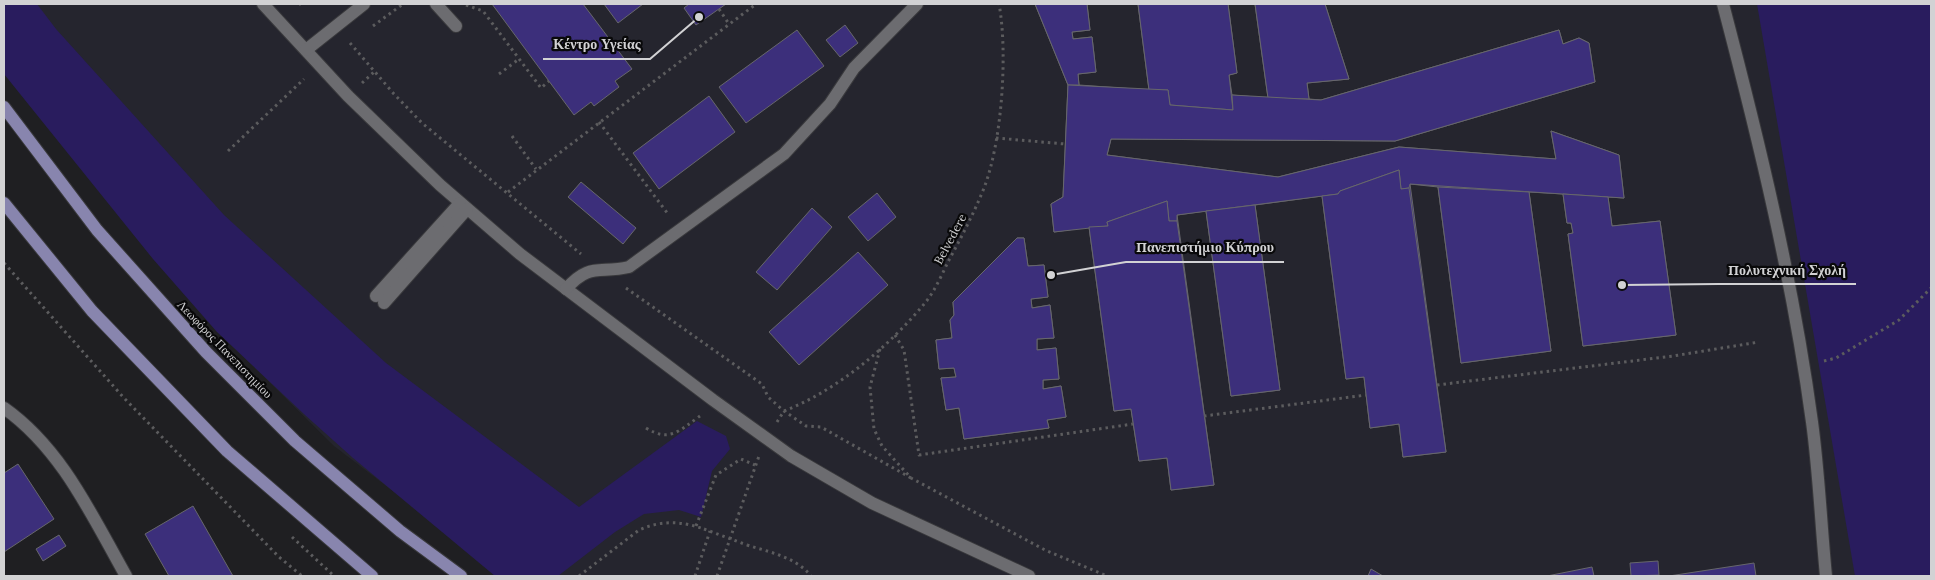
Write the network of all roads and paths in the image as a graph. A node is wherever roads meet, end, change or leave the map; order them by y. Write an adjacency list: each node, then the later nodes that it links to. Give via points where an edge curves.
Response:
1 (264, 4): 13 (street)
2 (436, 4): 11 (street)
3 (463, 4): 14 (path, via 483,12)
4 (756, 4): 10 (path)
5 (917, 4): 30 (street, via 854,68 830,104 784,154)
6 (998, 4): 23 (path, Belvedere, via 1004,60)
7 (1723, 4): 39 (street, via 1768,186)
8 (359, 5): 13 (street)
9 (719, 9): 10 (path)
10 (729, 24): 21 (path)
11 (456, 26)
12 (349, 44): 15 (path)
13 (306, 50): 19 (street)
14 (519, 59): 16 (path); 18 (path, via 541,88)
15 (374, 72): 19 (path); 27 (path, via 422,123)
16 (499, 74)
17 (305, 77): 25 (path)
18 (549, 81)
19 (348, 96): 29 (street)
20 (4, 107): 56 (main road, Λεωφόρος Πανεπιστημίου, via 97,230 206,352 295,441 400,531)
21 (600, 122): 26 (path); 30 (path)
22 (512, 136): 26 (path)
23 (996, 138): 24 (path); 36 (path, Belvedere, via 985,186 969,222 926,302)
24 (1065, 144)
25 (228, 151)
26 (536, 169): 27 (path)
27 (508, 192): 32 (path)
28 (4, 203): 55 (main road, via 92,310 227,451)
29 (464, 206): 34 (street); 35 (street)
30 (679, 230): 32 (street, via 629,267 616,270)
31 (4, 263): 54 (path, via 124,398 278,557)
32 (601, 268): 34 (street, via 578,276); 43 (path, via 762,384 768,396)
33 (1931, 288): 39 (path, via 1904,316 1870,338 1836,358)
34 (566, 289): 48 (street)
35 (380, 300)
36 (895, 335): 38 (path, Belvedere); 46 (path, via 904,350 919,455)
37 (1759, 342): 40 (path)
38 (880, 348): 43 (path, Belvedere, via 809,401); 50 (path, via 870,387 874,429 882,446)
39 (1803, 366): 63 (street, via 1812,421)
40 (1437, 385)
41 (1366, 394): 45 (path)
42 (4, 408): 53 (street, via 22,420 70,477)
43 (784, 411): 50 (path, via 806,426 821,427)
44 (706, 412): 47 (path, via 672,435 662,436)
45 (1204, 416)
46 (1134, 424)
47 (646, 428)
48 (766, 438): 49 (path); 61 (street, via 872,503)
49 (756, 464): 51 (path, via 741,459 716,475); 59 (path)
50 (912, 478): 62 (path, via 1045,550)
51 (696, 526): 52 (path, bridge); 57 (path, via 663,522 648,526)
52 (710, 531): 58 (path); 60 (path, bridge, via 782,556)
53 (126, 576)
54 (302, 576)
55 (372, 576)
56 (461, 576)
57 (579, 576)
58 (695, 576)
59 (717, 576)
60 (811, 576)
61 (1029, 576)
62 (1107, 576)
63 (1826, 576)

